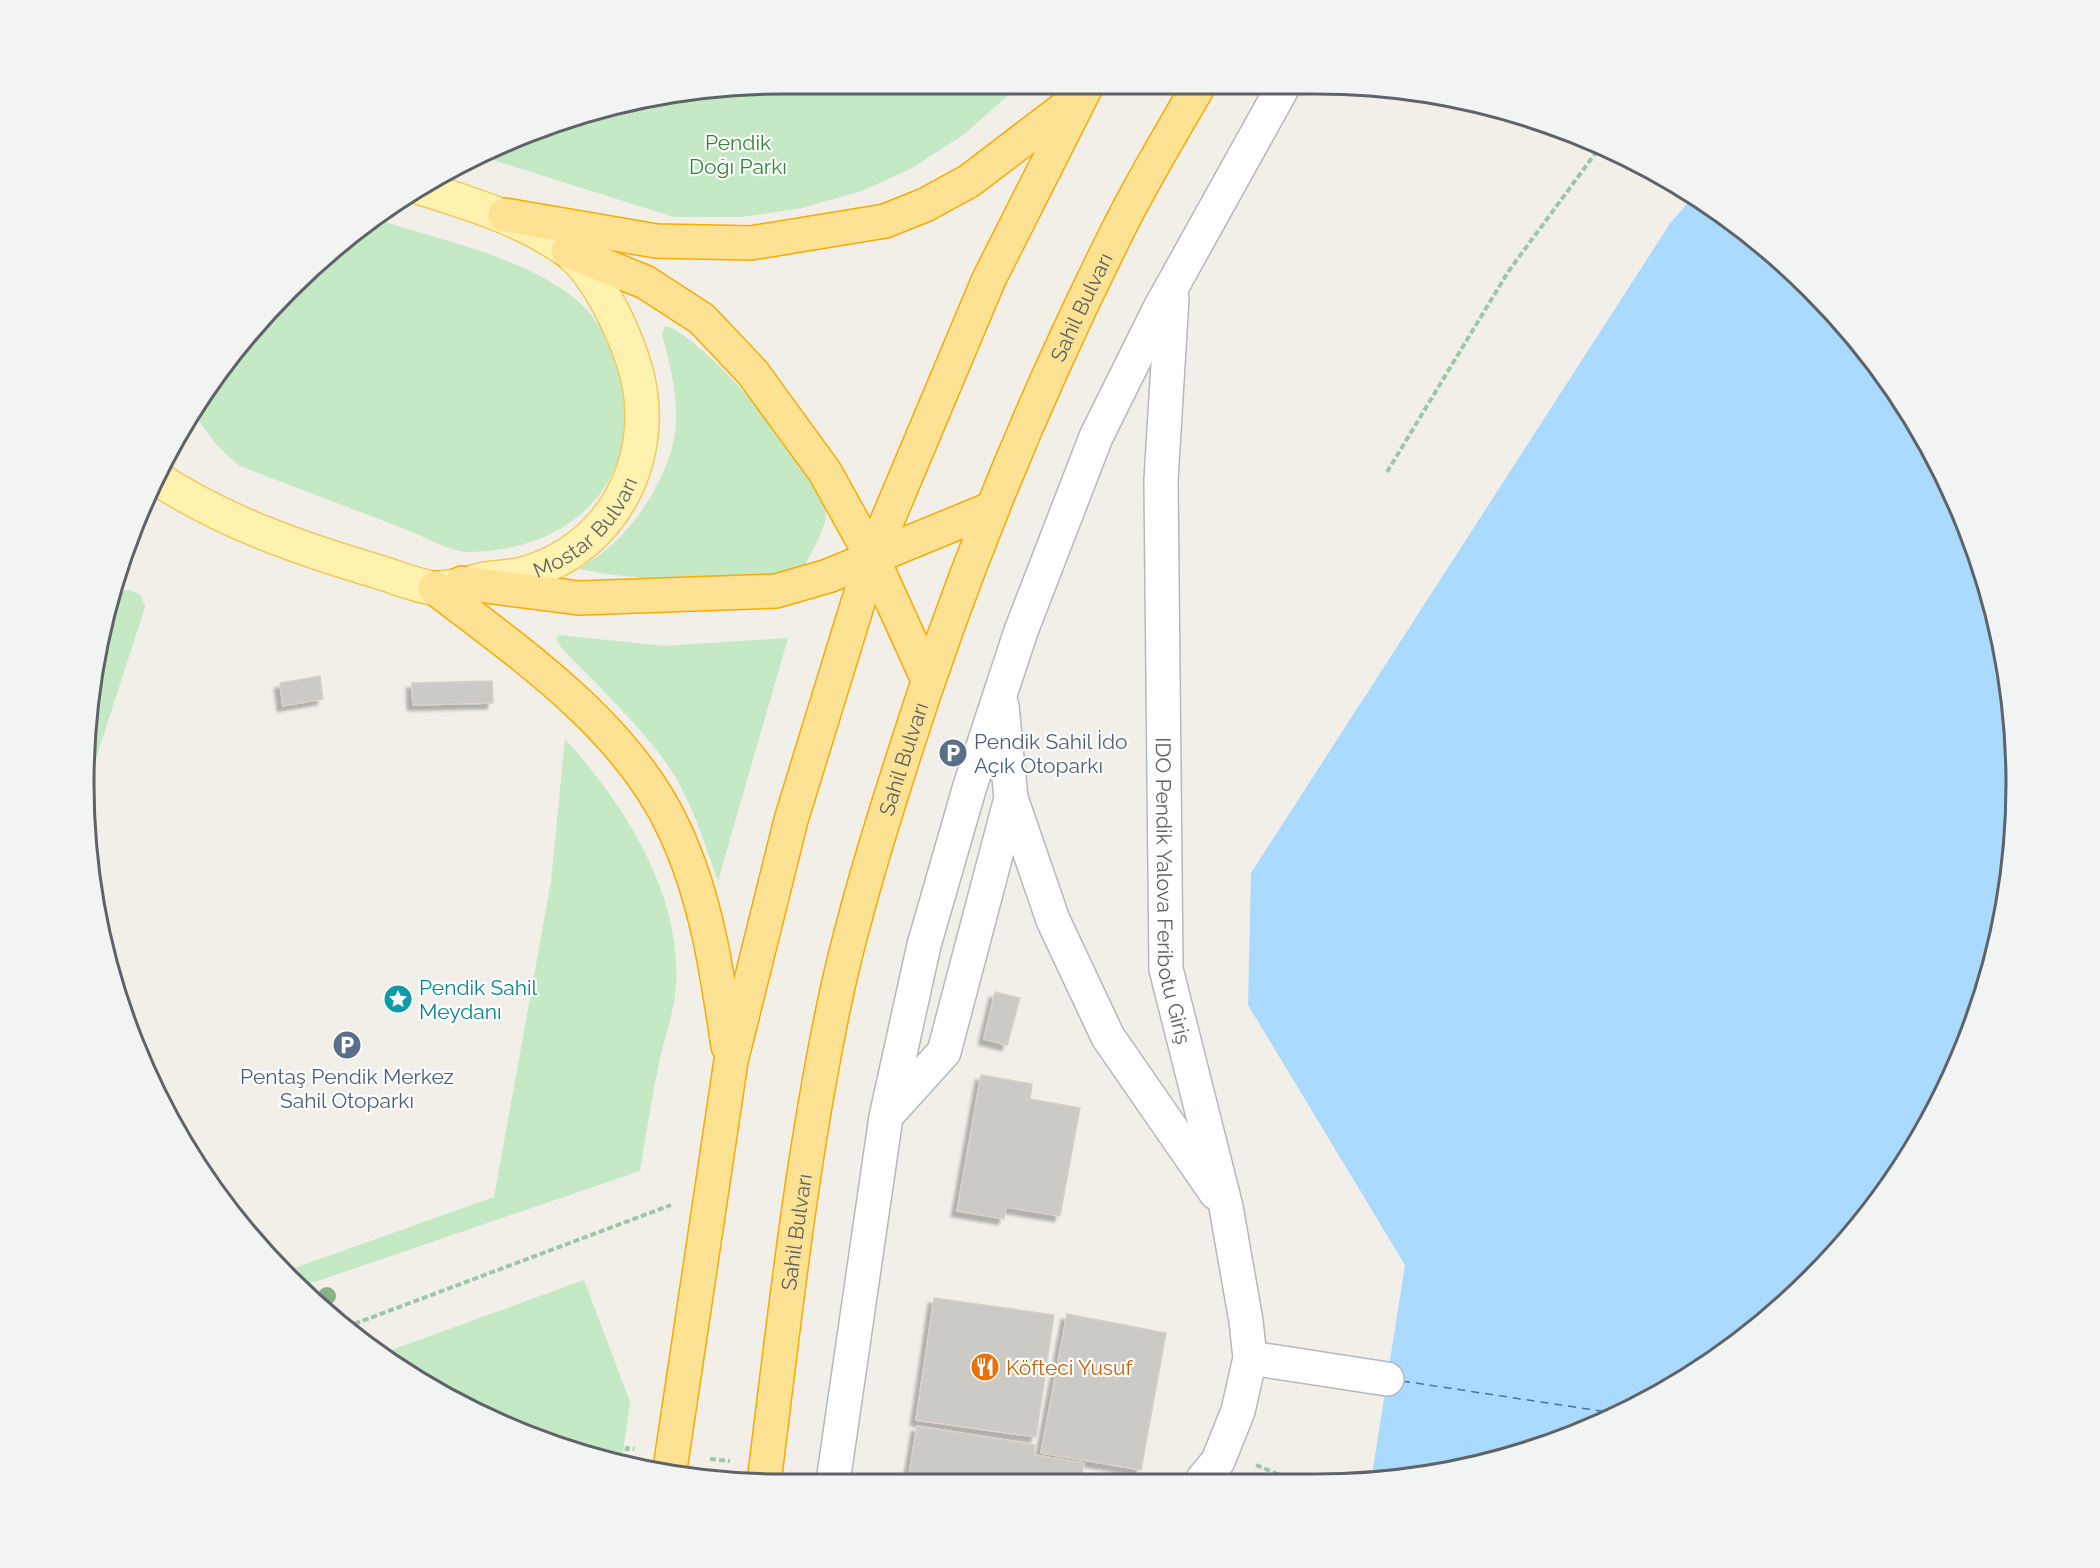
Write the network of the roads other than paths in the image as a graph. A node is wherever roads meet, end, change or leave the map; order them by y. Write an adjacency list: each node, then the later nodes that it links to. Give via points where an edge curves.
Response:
1 (1080, 94): 6 (highway, via 969,181 926,205 885,220 751,243 656,241)
2 (1082, 94): 11 (highway, via 989,279)
3 (1194, 94): 10 (highway, Sahil Bulvarı, via 1117,230)
4 (1279, 94): 8 (lane)
5 (432, 191): 6 (main road, Mostar Bulvarı)
6 (505, 215): 7 (main road, Mostar Bulvarı)
7 (568, 251): 11 (highway, via 645,282 702,319 753,372 825,472); 12 (main road, Mostar Bulvarı, via 591,277 619,321 636,368 642,436 631,484 607,519 583,543 558,559 524,574)
8 (1173, 285): 14 (lane, via 1096,437 1062,518); 18 (lane, IDO Pendik Yalova Feribotu Giriş, via 1161,480 1166,969)
9 (167, 478): 12 (main road, Mostar Bulvarı, via 258,532)
10 (993, 508): 11 (highway); 13 (highway, Sahil Bulvarı)
11 (872, 557): 12 (highway, via 828,576 776,591 579,598); 13 (highway); 16 (highway, via 791,820)
12 (448, 586): 16 (highway, via 552,678 645,778 675,829 700,896 713,945)
13 (928, 680): 22 (highway, Sahil Bulvarı, via 860,896 834,1004 800,1197)
14 (1000, 695): 15 (lane); 17 (lane, via 927,935)
15 (1011, 798): 17 (lane, via 944,1052); 18 (lane, via 1053,920 1108,1037)
16 (731, 1061): 21 (highway)
17 (886, 1117): 23 (lane)
18 (1226, 1207): 19 (lane, IDO Pendik Yalova Feribotu Giriş)
19 (1250, 1358): 20 (lane); 24 (lane, IDO Pendik Yalova Feribotu Giriş, via 1238,1411 1218,1461)
20 (1387, 1379)
21 (671, 1464)
22 (765, 1473)
23 (834, 1474)
24 (1207, 1474)

